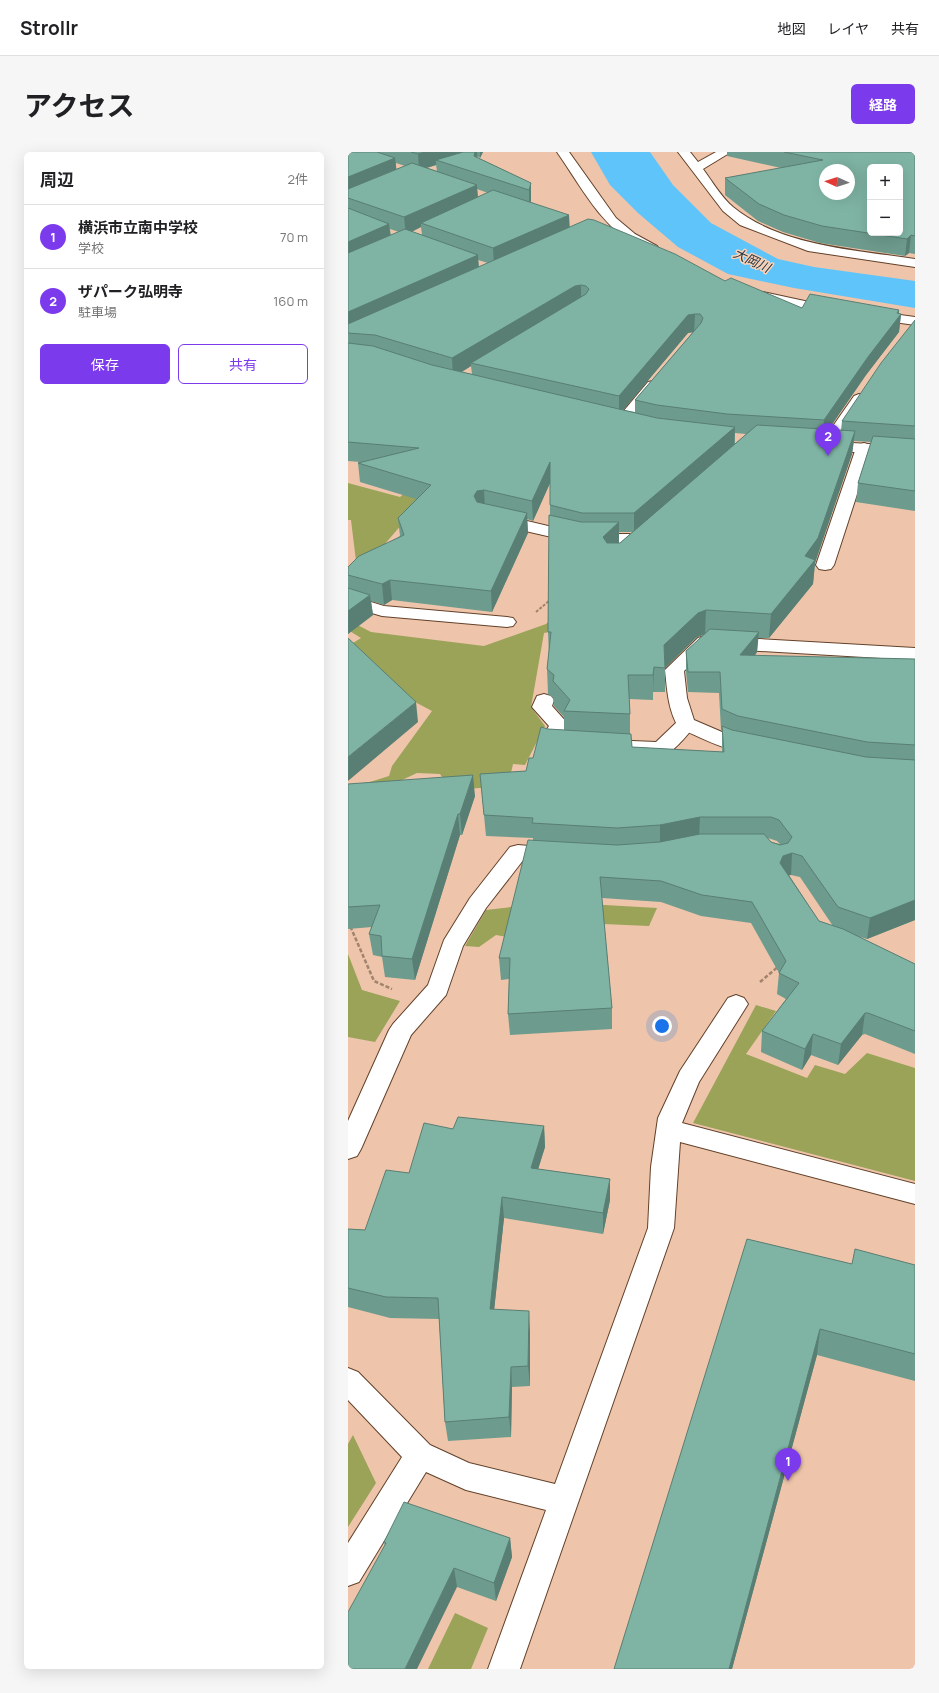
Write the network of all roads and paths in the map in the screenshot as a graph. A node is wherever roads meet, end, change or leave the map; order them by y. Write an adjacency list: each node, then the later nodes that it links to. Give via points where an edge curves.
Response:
1 (563, 152): 6 (street, via 578,169 612,221)
2 (684, 152): 4 (street)
3 (725, 152): 4 (street)
4 (695, 168): 8 (street, via 727,208 745,222 808,248)
5 (601, 231): 6 (street)
6 (626, 232): 7 (street)
7 (666, 256)
8 (915, 263)
9 (750, 292): 10 (street, via 779,302)
10 (842, 312)
11 (857, 313): 12 (street)
12 (915, 322): 13 (street)
13 (905, 336)
14 (663, 373): 16 (street, via 629,424)
15 (868, 385): 18 (street)
16 (607, 419)
17 (804, 444): 18 (street)
18 (827, 446): 19 (street)
19 (864, 448): 20 (street); 23 (street)
20 (915, 452)
21 (485, 516): 22 (street, via 582,539 644,534)
22 (618, 556)
23 (825, 565)
24 (554, 596): 26 (path, via 538,612)
25 (348, 600): 26 (street, via 382,611)
26 (506, 622)
27 (915, 654): 29 (street, via 705,642 674,670 676,698)
28 (544, 700): 30 (street, via 542,707 558,724 549,742)
29 (686, 724): 31 (street, via 661,749); 32 (street, via 731,743)
30 (579, 744)
31 (616, 746)
32 (768, 750)
33 (574, 855): 36 (street, via 518,852 478,903 452,946 438,989)
34 (348, 921): 36 (path, via 374,981 395,990)
35 (783, 963): 37 (path, via 747,991)
36 (432, 995): 39 (street, via 400,1030)
37 (736, 1004): 38 (street, via 689,1078 670,1118)
38 (669, 1129): 40 (street); 43 (street, via 664,1167 662,1228)
39 (348, 1149)
40 (915, 1194)
41 (350, 1384): 42 (street)
42 (420, 1455): 43 (street, via 466,1476); 44 (street)
43 (564, 1500): 45 (street)
44 (348, 1572)
45 (504, 1669)

